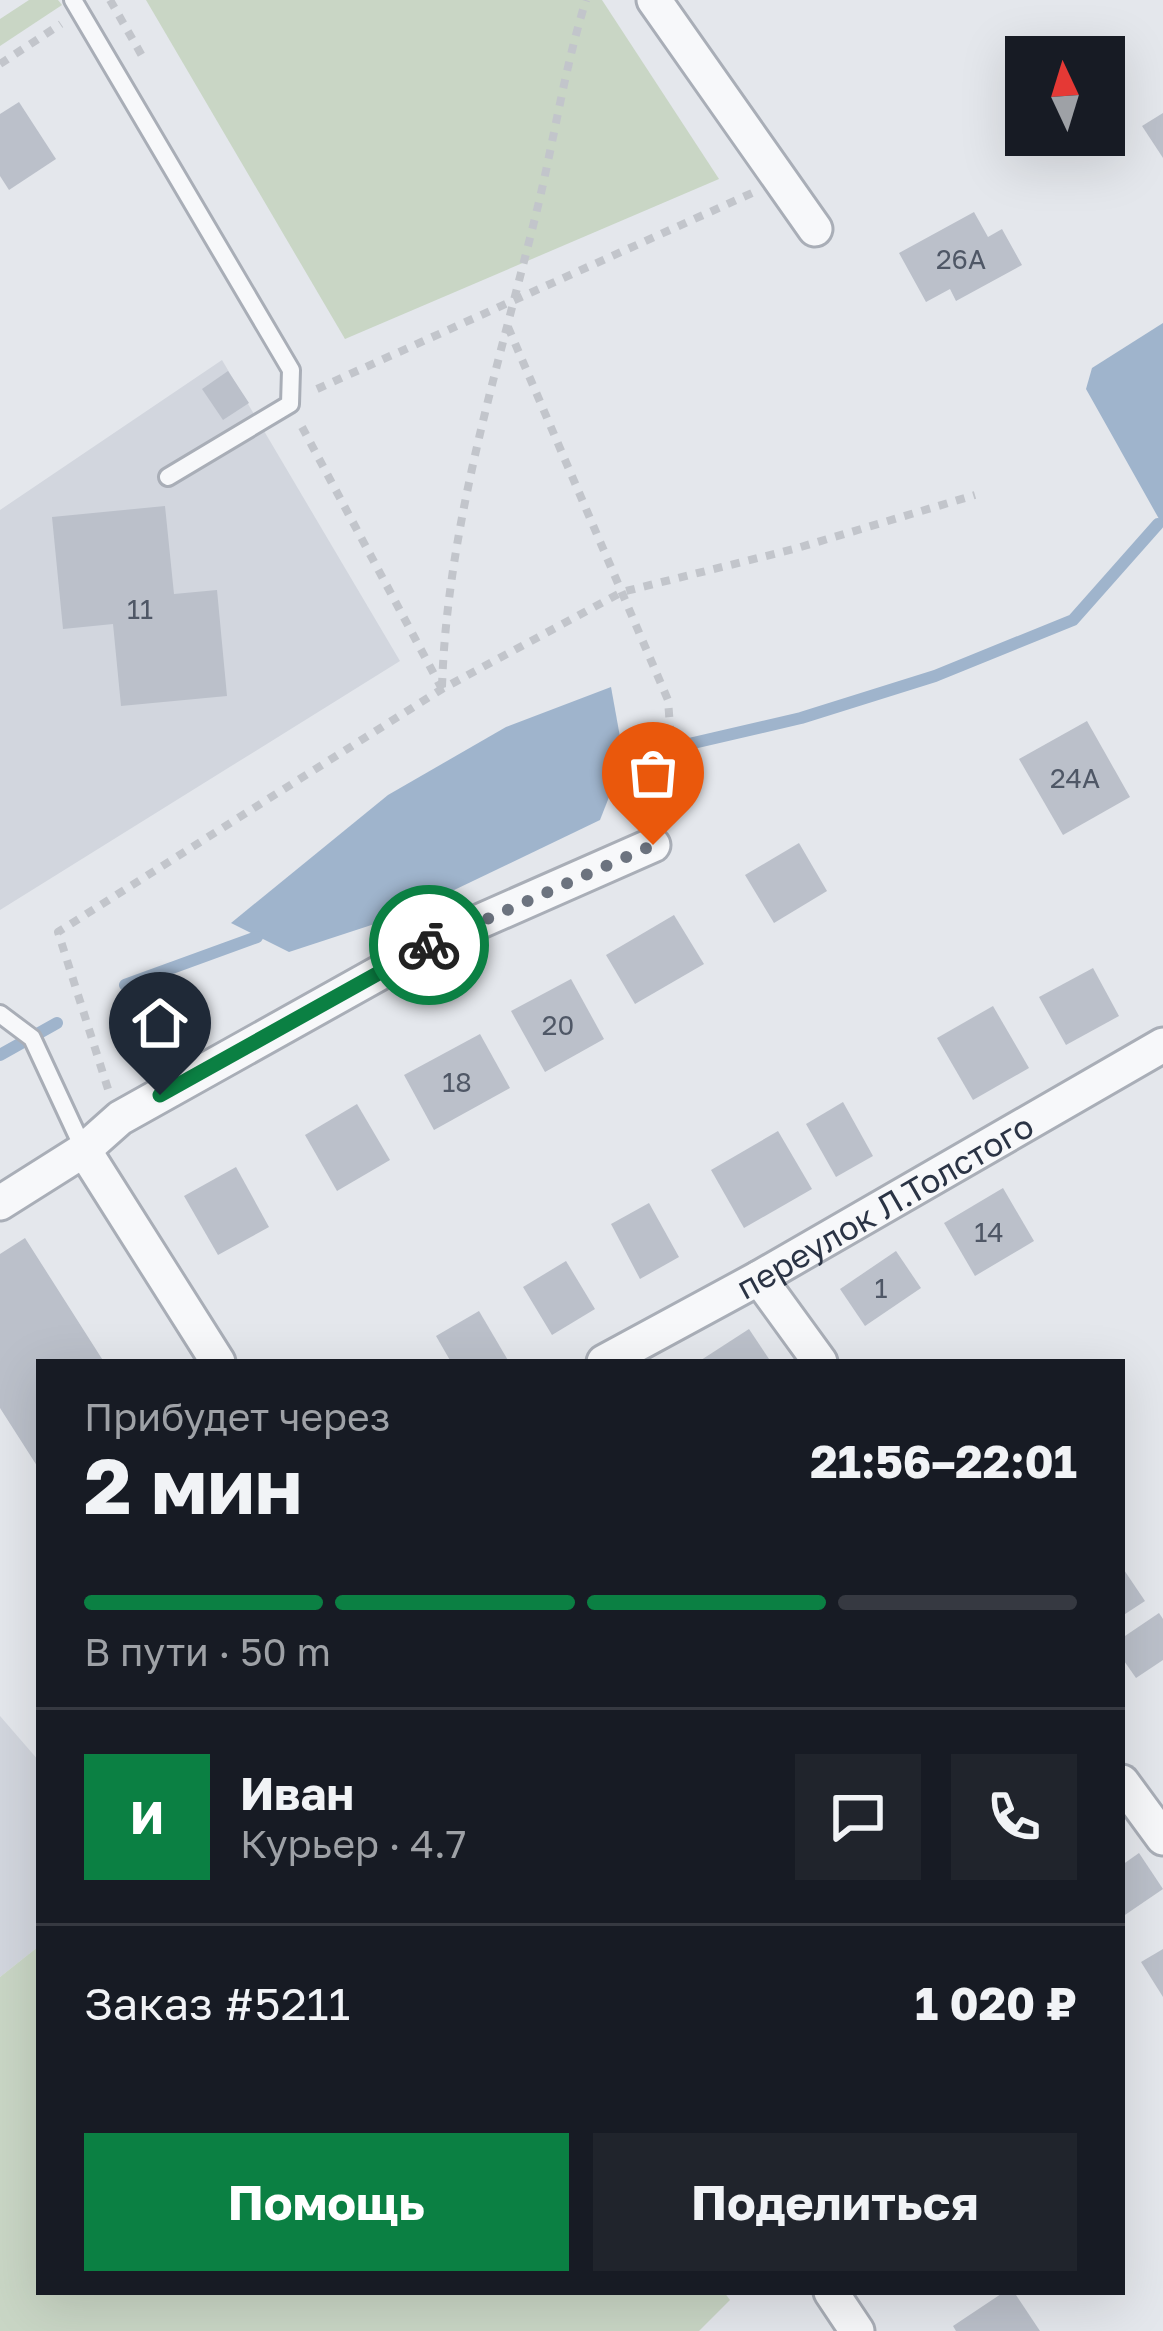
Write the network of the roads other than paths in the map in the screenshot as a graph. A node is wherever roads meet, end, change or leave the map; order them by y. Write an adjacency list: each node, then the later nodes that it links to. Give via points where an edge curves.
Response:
1 (654, 0): 3 (street)
2 (77, 6): 4 (lane, via 291,370 290,404)
3 (815, 229)
4 (168, 477)
5 (653, 845): 8 (street, via 442,938 120,1118)
6 (0, 1014): 8 (lane, via 32,1038)
7 (1163, 1045): 10 (street, переулок Л.Толстого)
8 (84, 1150): 9 (street); 11 (street)
9 (0, 1203)
10 (759, 1278): 12 (street, переулок Л.Толстого); 13 (street)
11 (216, 1359)
12 (610, 1359)
13 (818, 1359)
14 (1125, 1785): 15 (street)
15 (1163, 1838)
16 (833, 2295): 17 (street)
17 (857, 2331)

